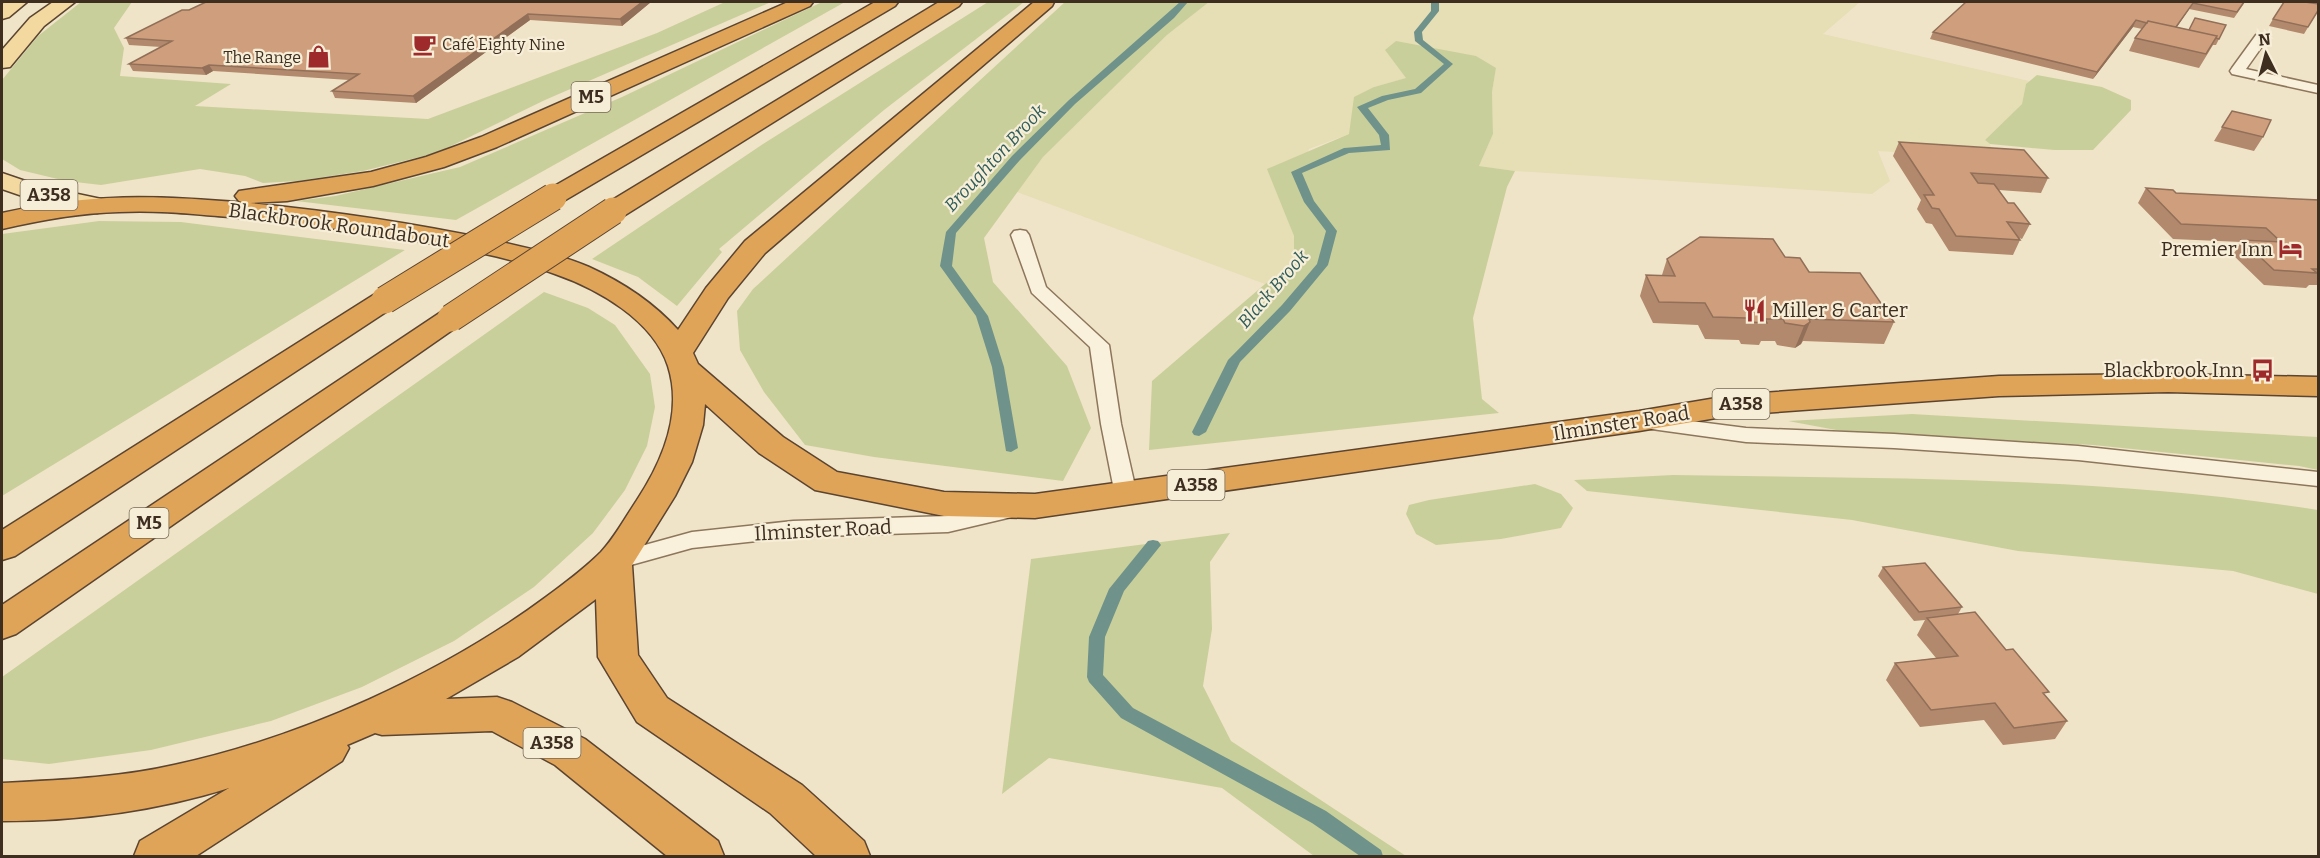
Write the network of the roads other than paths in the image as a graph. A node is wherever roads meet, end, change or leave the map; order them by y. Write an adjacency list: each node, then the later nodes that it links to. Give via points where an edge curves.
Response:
1 (17, 2): 7 (main road)
2 (65, 2): 9 (main road, via 37,22)
3 (803, 2): 12 (highway, M5, via 489,142 435,162 330,186)
4 (888, 2): 22 (highway, bridge, via 553,196)
5 (952, 2): 24 (highway, M5, bridge, via 613,210)
6 (1045, 2): 16 (highway, via 755,247 716,294)
7 (2, 13)
8 (2261, 38): 10 (lane, via 2236,71)
9 (2, 62)
10 (2319, 89)
11 (2, 181): 13 (main road, A358)
12 (171, 204): 13 (highway, Blackbrook Roundabout); 16 (highway, Blackbrook Roundabout, via 409,230 528,256 590,278 644,312 661,328)
13 (97, 205): 14 (highway, Blackbrook Roundabout)
14 (2, 221)
15 (1020, 235): 20 (lane, via 1038,289 1099,345)
16 (681, 361): 21 (highway, Ilminster Road / A358, via 771,445 826,482 944,504); 23 (highway, Blackbrook Roundabout, via 689,391 686,435 665,485)
17 (2319, 387): 18 (highway, Ilminster Road / A358, via 2168,382 1999,386 1734,405)
18 (1639, 421): 19 (lane, via 1746,435 2078,453); 20 (highway, Ilminster Road / A358)
19 (2319, 479)
20 (1125, 495): 21 (highway, Ilminster Road / A358)
21 (1035, 506): 23 (lane, Ilminster Road / A358, via 948,524 793,529 692,540)
22 (2, 547)
23 (613, 562): 25 (highway, Blackbrook Roundabout, via 520,635 453,677); 29 (highway, via 618,657 652,710 786,800)
24 (2, 624)
25 (371, 718): 26 (highway, Blackbrook Roundabout, via 253,762 173,784 86,798); 27 (highway); 28 (highway, A358, via 497,714 570,752)
26 (2, 802)
27 (157, 856)
28 (701, 856)
29 (847, 856)

